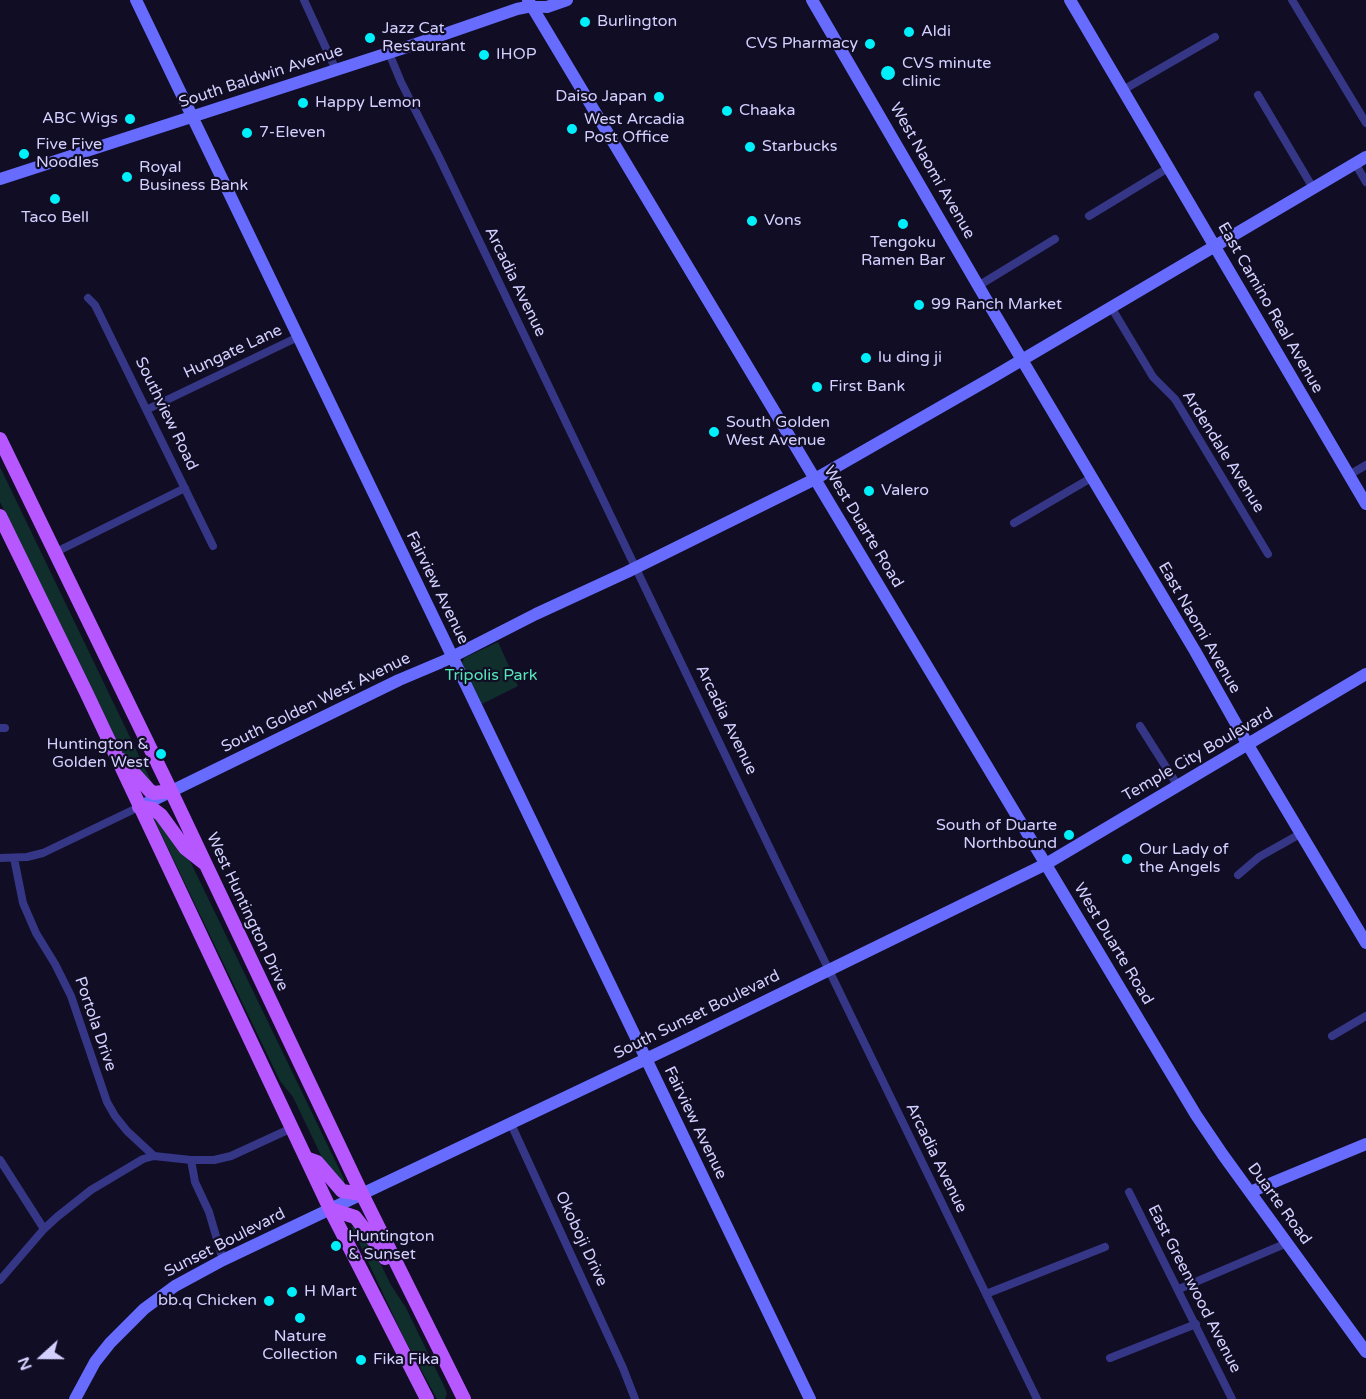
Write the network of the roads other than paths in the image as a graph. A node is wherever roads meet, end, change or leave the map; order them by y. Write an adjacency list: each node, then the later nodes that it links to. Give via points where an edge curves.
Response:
1 (136, 0): 13 (street, Fairview Avenue)
2 (304, 0): 10 (street)
3 (567, 0): 7 (street, South Baldwin Avenue, via 547,7)
4 (812, 0): 23 (street, West Naomi Avenue)
5 (1070, 0): 11 (street, East Camino Real Avenue)
6 (1293, 0): 14 (street)
7 (533, 2): 9 (street, South Baldwin Avenue); 33 (street, West Duarte Road)
8 (1215, 38): 11 (street)
9 (389, 53): 10 (street, South Baldwin Avenue); 41 (street, Arcadia Avenue)
10 (336, 70): 13 (street, South Baldwin Avenue)
11 (1123, 90): 16 (street, East Camino Real Avenue)
12 (1258, 95): 19 (street)
13 (192, 116): 17 (street, South Baldwin Avenue); 26 (street, Fairview Avenue)
14 (1366, 123)
15 (1361, 160): 18 (street); 19 (street, South Golden West Avenue)
16 (1168, 168): 20 (street); 22 (street, East Camino Real Avenue)
17 (0, 179)
18 (1366, 182)
19 (1313, 188): 22 (street, South Golden West Avenue)
20 (1089, 216)
21 (1055, 239): 23 (street)
22 (1215, 247): 25 (street, South Golden West Avenue); 31 (street, East Camino Real Avenue)
23 (978, 286): 27 (street, West Naomi Avenue)
24 (88, 298): 28 (street, Southview Road)
25 (1111, 307): 27 (street, South Golden West Avenue); 40 (street, Ardendale Avenue, via 1153,377 1176,399)
26 (298, 338): 28 (street, Hungate Lane); 42 (street, Fairview Avenue)
27 (1022, 359): 32 (street, East Naomi Avenue); 33 (street, South Golden West Avenue)
28 (148, 409): 34 (street, Southview Road)
29 (0, 440): 39 (main road, West Huntington Drive)
30 (1366, 465): 31 (street)
31 (1349, 475): 35 (street, East Camino Real Avenue)
32 (1091, 477): 37 (street); 45 (street, East Naomi Avenue)
33 (815, 479): 41 (street, South Golden West Avenue); 54 (street, West Duarte Road)
34 (185, 488): 38 (street, Southview Road); 39 (street)
35 (1366, 504)
36 (0, 516): 46 (main road)
37 (1014, 523)
38 (213, 546)
39 (54, 553): 48 (main road, West Huntington Drive)
40 (1268, 554)
41 (635, 568): 42 (street, South Golden West Avenue); 57 (street, Arcadia Avenue)
42 (452, 656): 48 (street, South Golden West Avenue); 60 (street, Fairview Avenue)
43 (1366, 674): 45 (street, Temple City Boulevard)
44 (1140, 726): 47 (street)
45 (1248, 745): 47 (street, Temple City Boulevard); 50 (street, East Naomi Avenue)
46 (114, 751): 48 (main road, via 150,791); 49 (main road)
47 (1178, 786): 54 (street, Temple City Boulevard)
48 (171, 791): 49 (street, South Golden West Avenue); 53 (main road, West Huntington Drive)
49 (139, 807): 52 (street, via 54,849); 53 (main road, via 161,815 185,848); 63 (main road)
50 (1300, 834): 55 (street); 56 (street, East Naomi Avenue)
51 (0, 858): 52 (street)
52 (14, 858): 65 (street, Portola Drive, via 23,903 67,987 107,1102 127,1131)
53 (206, 864): 71 (main road, West Huntington Drive)
54 (1046, 864): 57 (street, South Sunset Boulevard); 61 (street, West Duarte Road)
55 (1238, 874)
56 (1366, 944)
57 (829, 969): 60 (street, South Sunset Boulevard); 80 (street, Arcadia Avenue)
58 (1366, 1016): 59 (street)
59 (1332, 1036)
60 (646, 1059): 62 (street, South Sunset Boulevard); 88 (street, Fairview Avenue)
61 (1170, 1071): 70 (street, Duarte Road)
62 (511, 1124): 71 (street, South Sunset Boulevard); 87 (street, Okoboji Drive)
63 (292, 1128): 66 (main road); 68 (street, via 231,1156)
64 (1366, 1144): 70 (street)
65 (154, 1156): 68 (street); 73 (street, via 109,1178)
66 (306, 1158): 71 (main road, via 317,1161 342,1191); 72 (main road)
67 (0, 1160): 73 (street)
68 (191, 1160): 76 (street)
69 (1129, 1192): 79 (street, East Greenwood Avenue)
70 (1250, 1192): 74 (street, Duarte Road)
71 (362, 1194): 72 (street, Sunset Boulevard); 77 (main road, West Huntington Drive)
72 (330, 1209): 76 (street, Sunset Boulevard); 77 (main road, via 355,1217 386,1261); 85 (main road)
73 (44, 1229): 78 (street)
74 (1287, 1243): 79 (street); 82 (street, Duarte Road)
75 (1105, 1247): 80 (street)
76 (223, 1260): 84 (street, Sunset Boulevard, via 175,1286 135,1317 95,1362)
77 (403, 1276): 86 (main road, West Huntington Drive)
78 (0, 1280)
79 (1179, 1289): 81 (street, East Greenwood Avenue)
80 (986, 1294): 89 (street, Arcadia Avenue)
81 (1196, 1324): 83 (street); 90 (street, East Greenwood Avenue)
82 (1366, 1352)
83 (1110, 1359)
84 (75, 1399)
85 (427, 1399)
86 (464, 1399)
87 (635, 1399)
88 (810, 1399)
89 (1037, 1399)
90 (1232, 1399)

